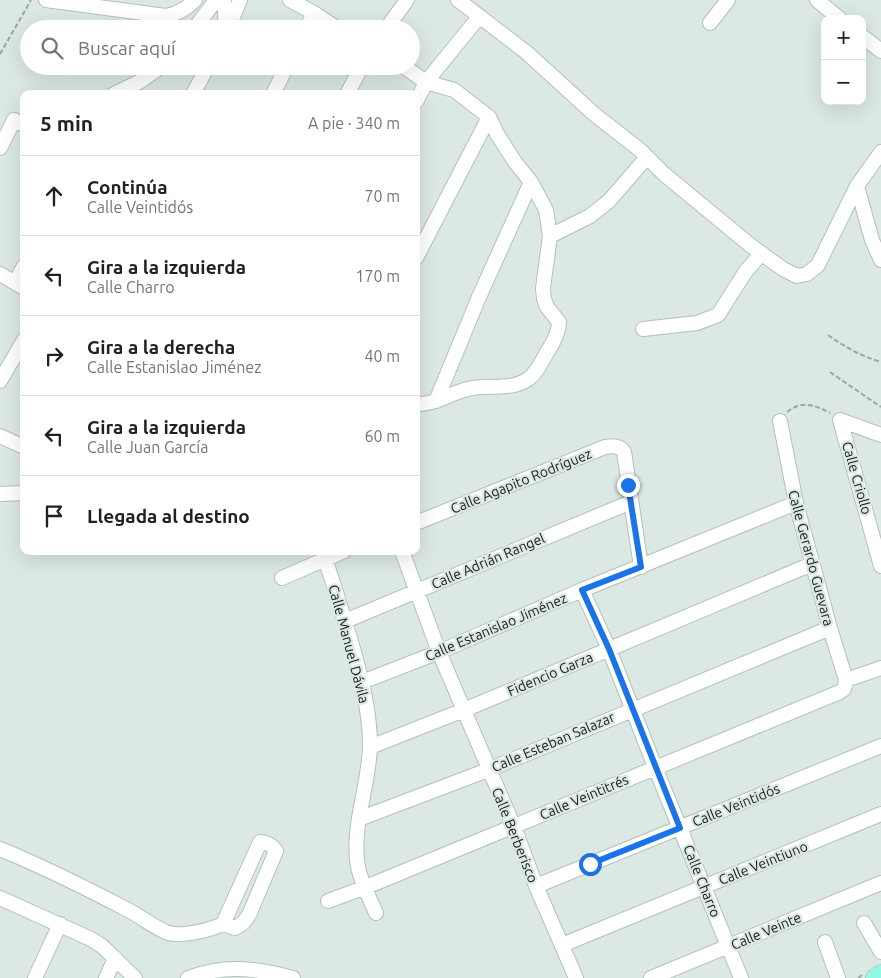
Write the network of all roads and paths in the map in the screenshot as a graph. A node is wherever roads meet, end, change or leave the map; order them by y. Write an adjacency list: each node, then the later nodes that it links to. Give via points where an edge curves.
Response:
1 (31, 0): 24 (path)
2 (46, 0): 3 (street, via 166,16 177,14)
3 (195, 0)
4 (216, 0): 15 (street)
5 (224, 0): 16 (street)
6 (240, 0): 17 (street)
7 (290, 0): 12 (street)
8 (407, 0): 20 (street)
9 (458, 0): 14 (street)
10 (728, 0): 21 (street)
11 (817, 0): 13 (street)
12 (314, 13): 18 (street); 19 (street)
13 (835, 15)
14 (479, 17): 30 (street); 42 (street, via 526,52)
15 (201, 20)
16 (226, 20)
17 (231, 20)
18 (310, 20)
19 (324, 20)
20 (393, 20)
21 (710, 23)
22 (866, 39): 23 (street)
23 (881, 51)
24 (0, 54)
25 (149, 75): 31 (street)
26 (203, 75): 32 (street)
27 (282, 75): 33 (street)
28 (357, 75): 34 (street)
29 (416, 75): 30 (street)
30 (426, 82): 35 (street); 36 (street, via 454,90)
31 (122, 90)
32 (195, 90)
33 (275, 90)
34 (349, 90)
35 (420, 94)
36 (489, 117): 43 (street, via 515,162); 46 (street)
37 (20, 121): 38 (street)
38 (0, 122)
39 (20, 122): 40 (street)
40 (0, 148)
41 (881, 152): 44 (street)
42 (647, 157): 45 (street, via 603,206); 47 (street)
43 (531, 182): 45 (street, via 546,210); 57 (street)
44 (857, 186): 47 (street, via 818,265 807,274 797,276); 48 (street)
45 (550, 236): 57 (street, via 544,300 558,319 559,327 536,371 522,382 469,388)
46 (420, 250)
47 (761, 254): 51 (street, via 718,315 697,323)
48 (881, 260)
49 (0, 274): 50 (street)
50 (20, 285)
51 (643, 329)
52 (828, 335): 54 (path, via 845,347)
53 (20, 347): 56 (street)
54 (881, 362)
55 (830, 372): 59 (path)
56 (0, 381)
57 (436, 401): 58 (street)
58 (420, 404)
59 (881, 407)
60 (840, 420): 61 (path, via 809,404 791,409); 62 (street); 73 (street, Calle Criollo)
61 (780, 421): 68 (street, Calle Gerardo Guevara)
62 (881, 435)
63 (0, 436): 64 (street)
64 (20, 444)
65 (20, 493): 66 (street)
66 (0, 494)
67 (631, 502): 69 (street, Calle Agapito Rodríguez, via 624,452 616,446 605,447); 74 (street); 76 (street, Calle Adrián Rangel)
68 (796, 503): 72 (street, Calle Gerardo Guevara); 74 (street, Calle Estanislao Jiménez)
69 (420, 521)
70 (323, 555): 75 (street); 78 (street, Calle Manuel Dávila)
71 (404, 555): 76 (street, Calle Berberisco)
72 (812, 564): 79 (street, Calle Gerardo Guevara); 80 (street, Fidencio Garza)
73 (881, 566)
74 (641, 567): 77 (street, Calle Estanislao Jiménez)
75 (282, 578)
76 (418, 590): 78 (street, Calle Adrián Rangel); 81 (street, Calle Berberisco)
77 (582, 590): 80 (street, Calle Charro); 81 (street, Calle Estanislao Jiménez)
78 (344, 621): 83 (street, Calle Manuel Dávila)
79 (830, 628): 84 (street, Calle Gerardo Guevara); 85 (street, Calle Esteban Salazar)
80 (609, 649): 85 (street, Calle Charro); 86 (street, Fidencio Garza)
81 (439, 652): 83 (street, Calle Estanislao Jiménez); 86 (street, Calle Berberisco)
82 (881, 668): 84 (street, Calle Veintitrés)
83 (362, 682): 88 (street, Calle Manuel Dávila)
84 (843, 686): 89 (street, Calle Veintitrés)
85 (632, 709): 89 (street, Calle Charro); 90 (street, Calle Esteban Salazar)
86 (464, 710): 88 (street, Fidencio Garza); 90 (street, Calle Berberisco)
87 (881, 746): 94 (street, Calle Veintidós)
88 (370, 747): 92 (street, Calle Manuel Dávila)
89 (655, 767): 93 (street, Calle Veintitrés); 94 (street, Calle Charro)
90 (488, 770): 92 (street, Calle Esteban Salazar); 93 (street, Calle Berberisco)
91 (881, 814): 99 (street, Calle Veintiuno)
92 (359, 819): 98 (street, Calle Manuel Dávila, via 356,855)
93 (514, 827): 97 (street, Calle Berberisco); 98 (street, Calle Veintitrés)
94 (680, 828): 97 (street, Calle Veintidós); 99 (street, Calle Charro)
95 (0, 849): 105 (street, via 85,888 168,933 189,934)
96 (881, 883): 108 (street, Calle Veinte)
97 (536, 886): 107 (street, Calle Berberisco)
98 (366, 887): 101 (street, Calle Veintitrés); 102 (street, Calle Manuel Dávila)
99 (704, 887): 107 (street, Calle Veintiuno); 108 (street, Calle Charro)
100 (0, 898): 104 (street)
101 (328, 901)
102 (376, 913)
103 (864, 922): 109 (street)
104 (60, 924): 110 (street, via 91,939); 112 (street)
105 (223, 924): 105 (street, via 260,842 266,842 276,851 248,915 235,928)
106 (825, 942): 120 (street)
107 (562, 945): 117 (street, Calle Berberisco)
108 (728, 946): 118 (street, Calle Veinte); 119 (street, Calle Charro)
109 (881, 952)
110 (115, 958): 113 (street); 114 (street)
111 (881, 974): 121 (main road)
112 (35, 978)
113 (106, 978)
114 (135, 978)
115 (188, 978): 116 (street, via 208,971 229,969 265,970)
116 (293, 978)
117 (576, 978)
118 (652, 978)
119 (741, 978)
120 (838, 978)
121 (875, 978)

